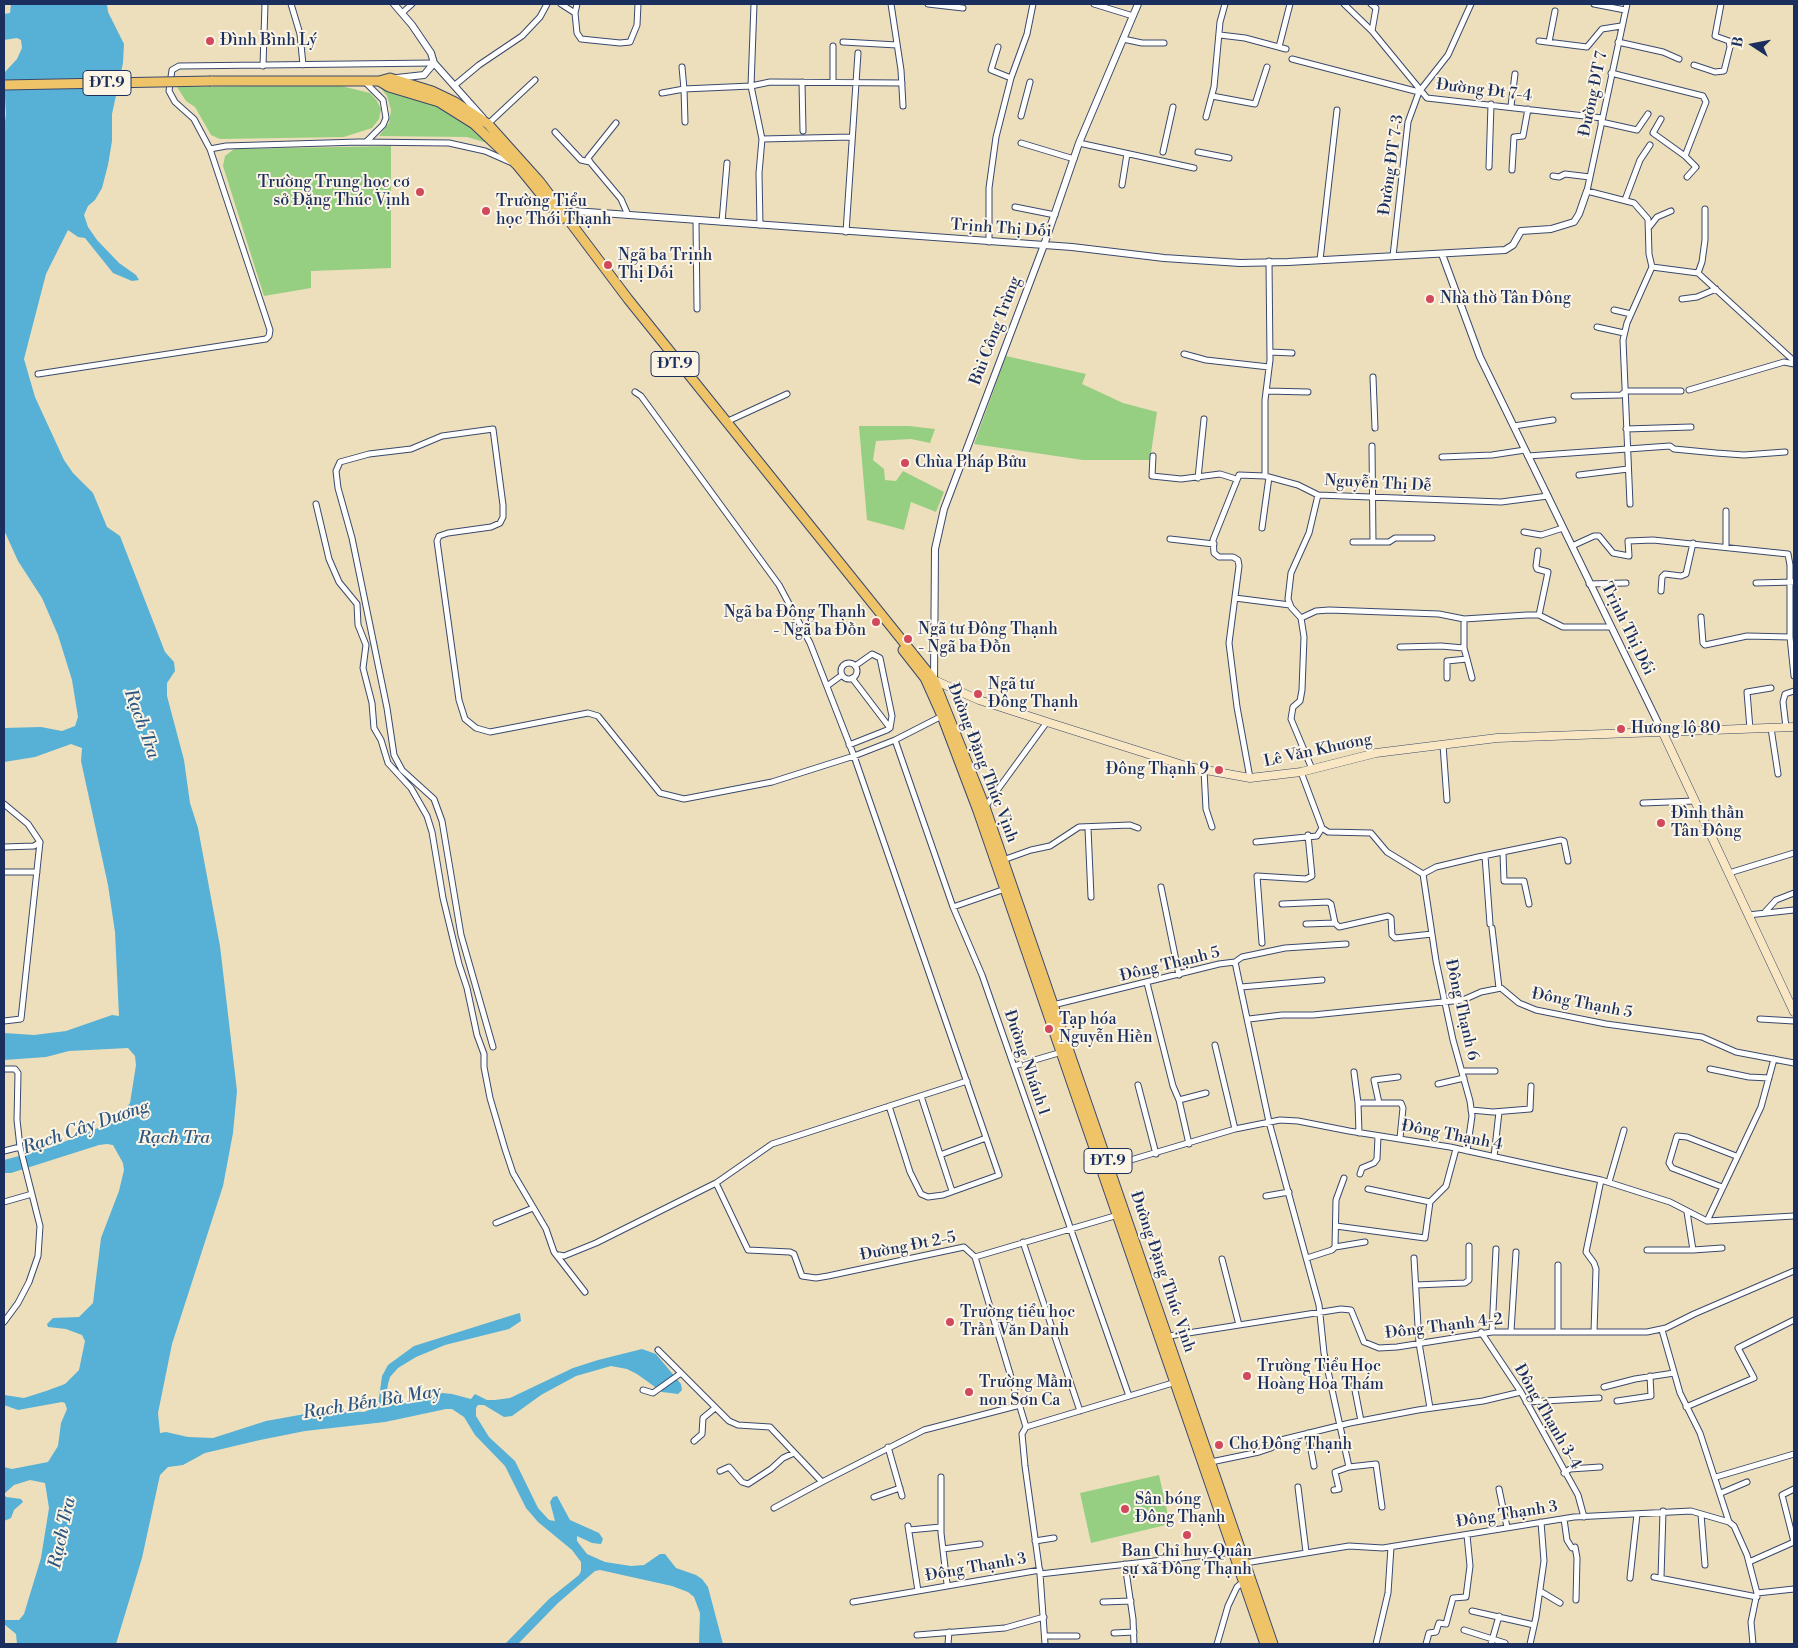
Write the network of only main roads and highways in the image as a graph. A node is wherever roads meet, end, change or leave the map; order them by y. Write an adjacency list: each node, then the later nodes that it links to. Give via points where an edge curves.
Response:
1 (379, 81): 2 (main road, Đường Đặng Thúc Vịnh / ĐT.9, bridge); 3 (main road, Đường Đặng Thúc Vịnh / ĐT.9, via 438,102 463,116 490,137); 3 (main road, Đường Đặng Thúc Vịnh / ĐT.9, via 390,78 432,92 455,102 488,124 540,182)
2 (4, 84)
3 (562, 215): 4 (main road, Đường Đặng Thúc Vịnh / ĐT.9); 4 (main road, Đường Đặng Thúc Vịnh / ĐT.9, via 644,327)
4 (931, 681): 6 (main road, Lê Văn Khương, via 978,700 1204,770 1250,778 1301,772 1376,753 1529,735); 8 (main road, Đường Đặng Thúc Vịnh / ĐT.9); 8 (main road, Đường Đặng Thúc Vịnh / ĐT.9, via 985,807)
5 (1790, 727): 6 (main road, Lê Văn Khương)
6 (1662, 733): 7 (main road, Trịnh Thị Dối)
7 (1794, 1012)
8 (1106, 1167): 9 (main road, Đường Đặng Thúc Vịnh / ĐT.9, via 1118,1215); 9 (main road, Đường Đặng Thúc Vịnh / ĐT.9, via 1169,1336)
9 (1179, 1381): 10 (main road, Đường Đặng Thúc Vịnh / ĐT.9, via 1211,1462); 10 (main road, Đường Đặng Thúc Vịnh / ĐT.9, via 1233,1552)
10 (1241, 1564): 11 (main road, Đường Đặng Thúc Vịnh / ĐT.9, via 1243,1582); 12 (main road, Đường Đặng Thúc Vịnh / ĐT.9)
11 (1265, 1644)
12 (1273, 1644)

